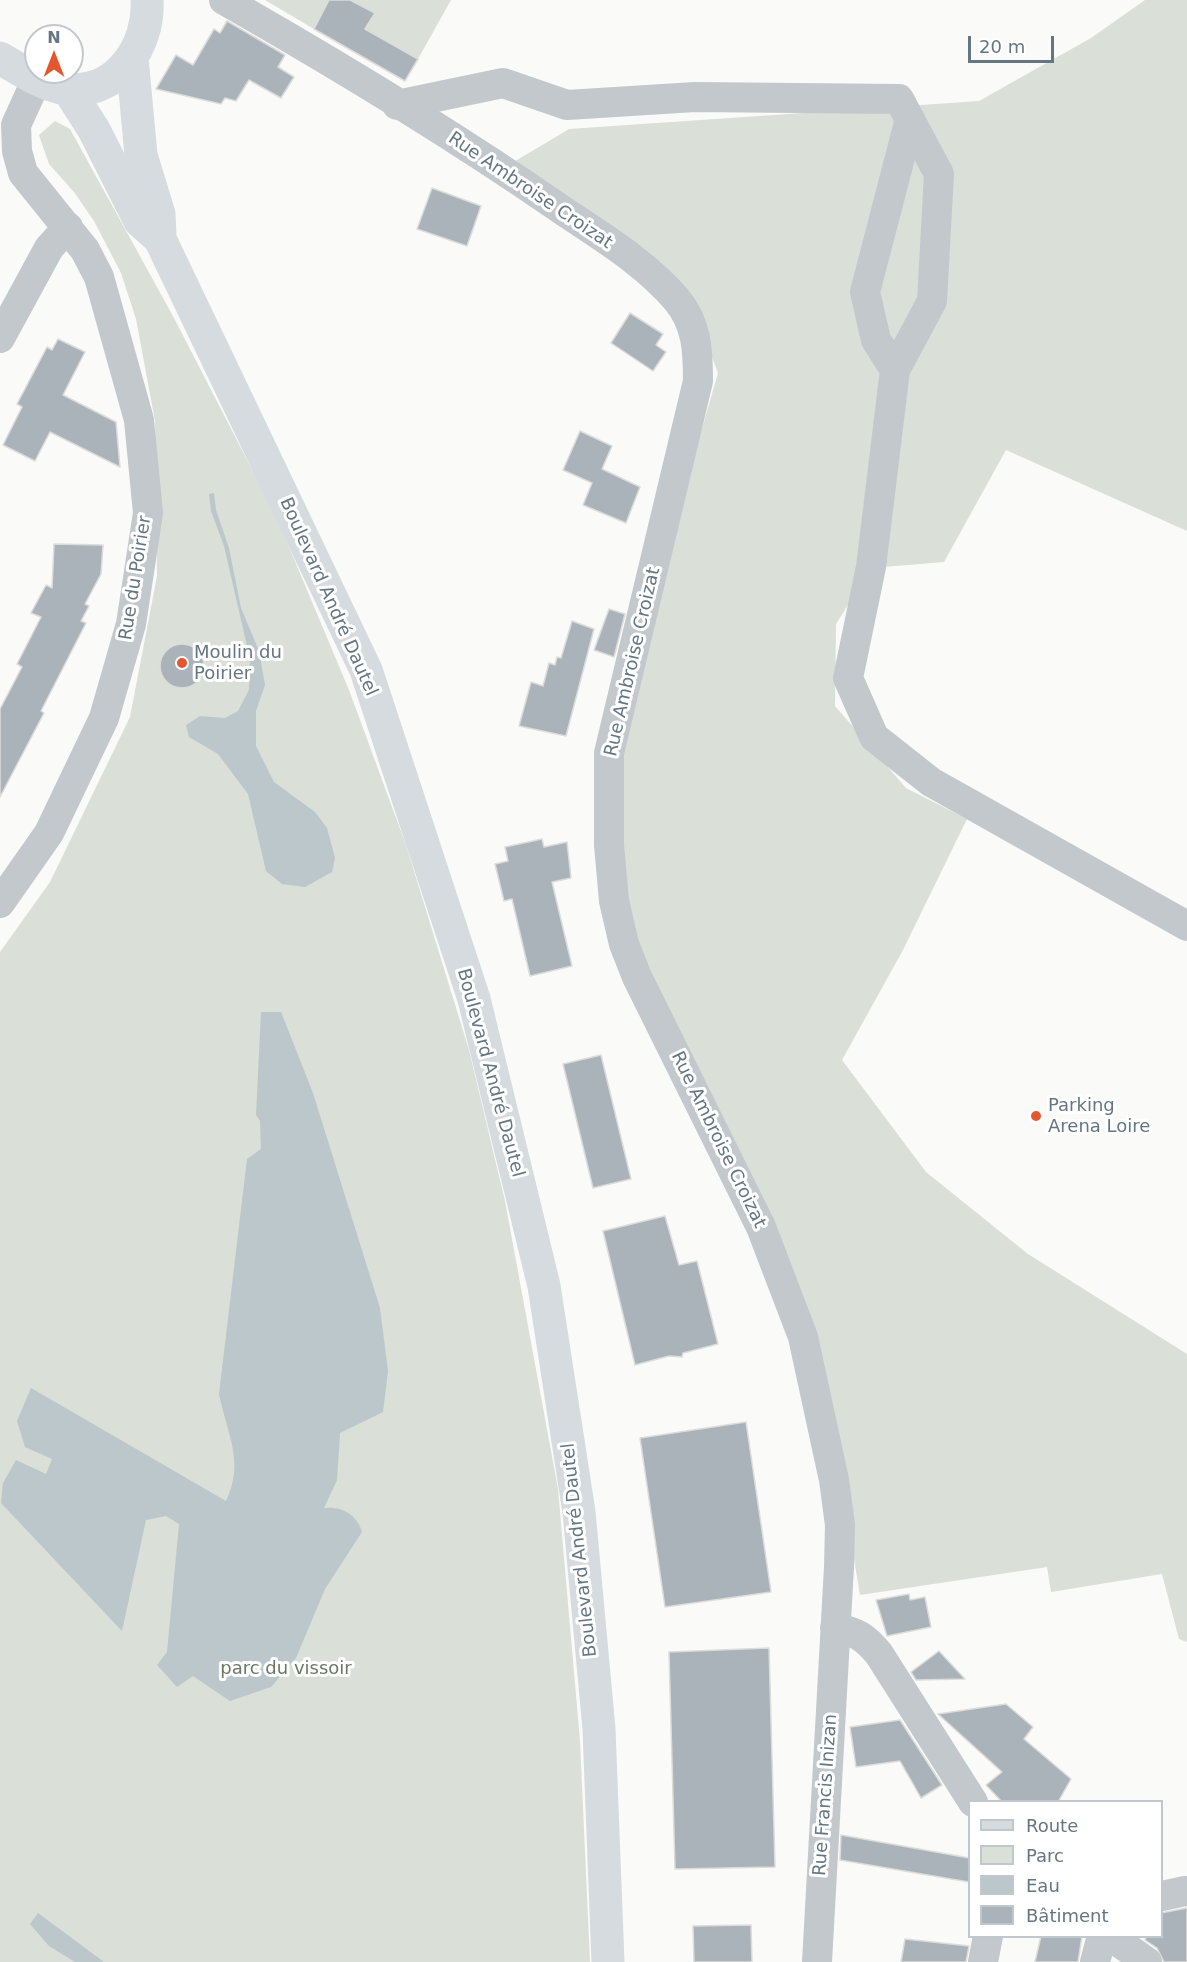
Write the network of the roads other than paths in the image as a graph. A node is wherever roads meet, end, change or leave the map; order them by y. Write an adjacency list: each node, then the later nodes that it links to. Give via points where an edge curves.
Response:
1 (147, 0): 4 (main road, via 146,30)
2 (224, 0): 9 (street, Rue Ambroise Croizat)
3 (0, 58): 5 (main road)
4 (132, 58): 8 (main road, via 106,82); 12 (main road, Boulevard André Dautel, via 141,154 159,214)
5 (24, 72)
6 (35, 84): 11 (street, Rue du Poirier, via 16,125 23,173)
7 (52, 84): 8 (main road)
8 (68, 89): 12 (main road, Boulevard André Dautel, via 94,130 140,221)
9 (397, 105): 10 (street, via 503,83 567,105 695,98 899,99); 17 (street, Rue Ambroise Croizat, via 502,169 631,258 678,301 698,346 698,381 609,753 609,845 614,901 637,977 761,1227 803,1337 840,1525)
10 (910, 119): 14 (street, via 865,292 876,340); 14 (street, via 939,174 932,301)
11 (68, 227): 13 (street, via 49,248); 15 (street, Rue du Poirier, via 99,277 113,324 139,420 147,513 131,624 104,718 50,833)
12 (160, 239): 22 (main road, Boulevard André Dautel, via 366,670 474,999 544,1286 579,1512 598,1729)
13 (0, 338)
14 (895, 370): 16 (street, via 872,567 848,678 874,737 931,782)
15 (0, 903)
16 (1187, 926)
17 (835, 1628): 18 (street, via 856,1632 879,1654); 23 (street, Rue Francis Inizan)
18 (972, 1800)
19 (988, 1938): 24 (street)
20 (1104, 1938): 25 (street)
21 (1113, 1938): 26 (street)
22 (608, 1962)
23 (817, 1962)
24 (983, 1962)
25 (1095, 1962)
26 (1147, 1962)

